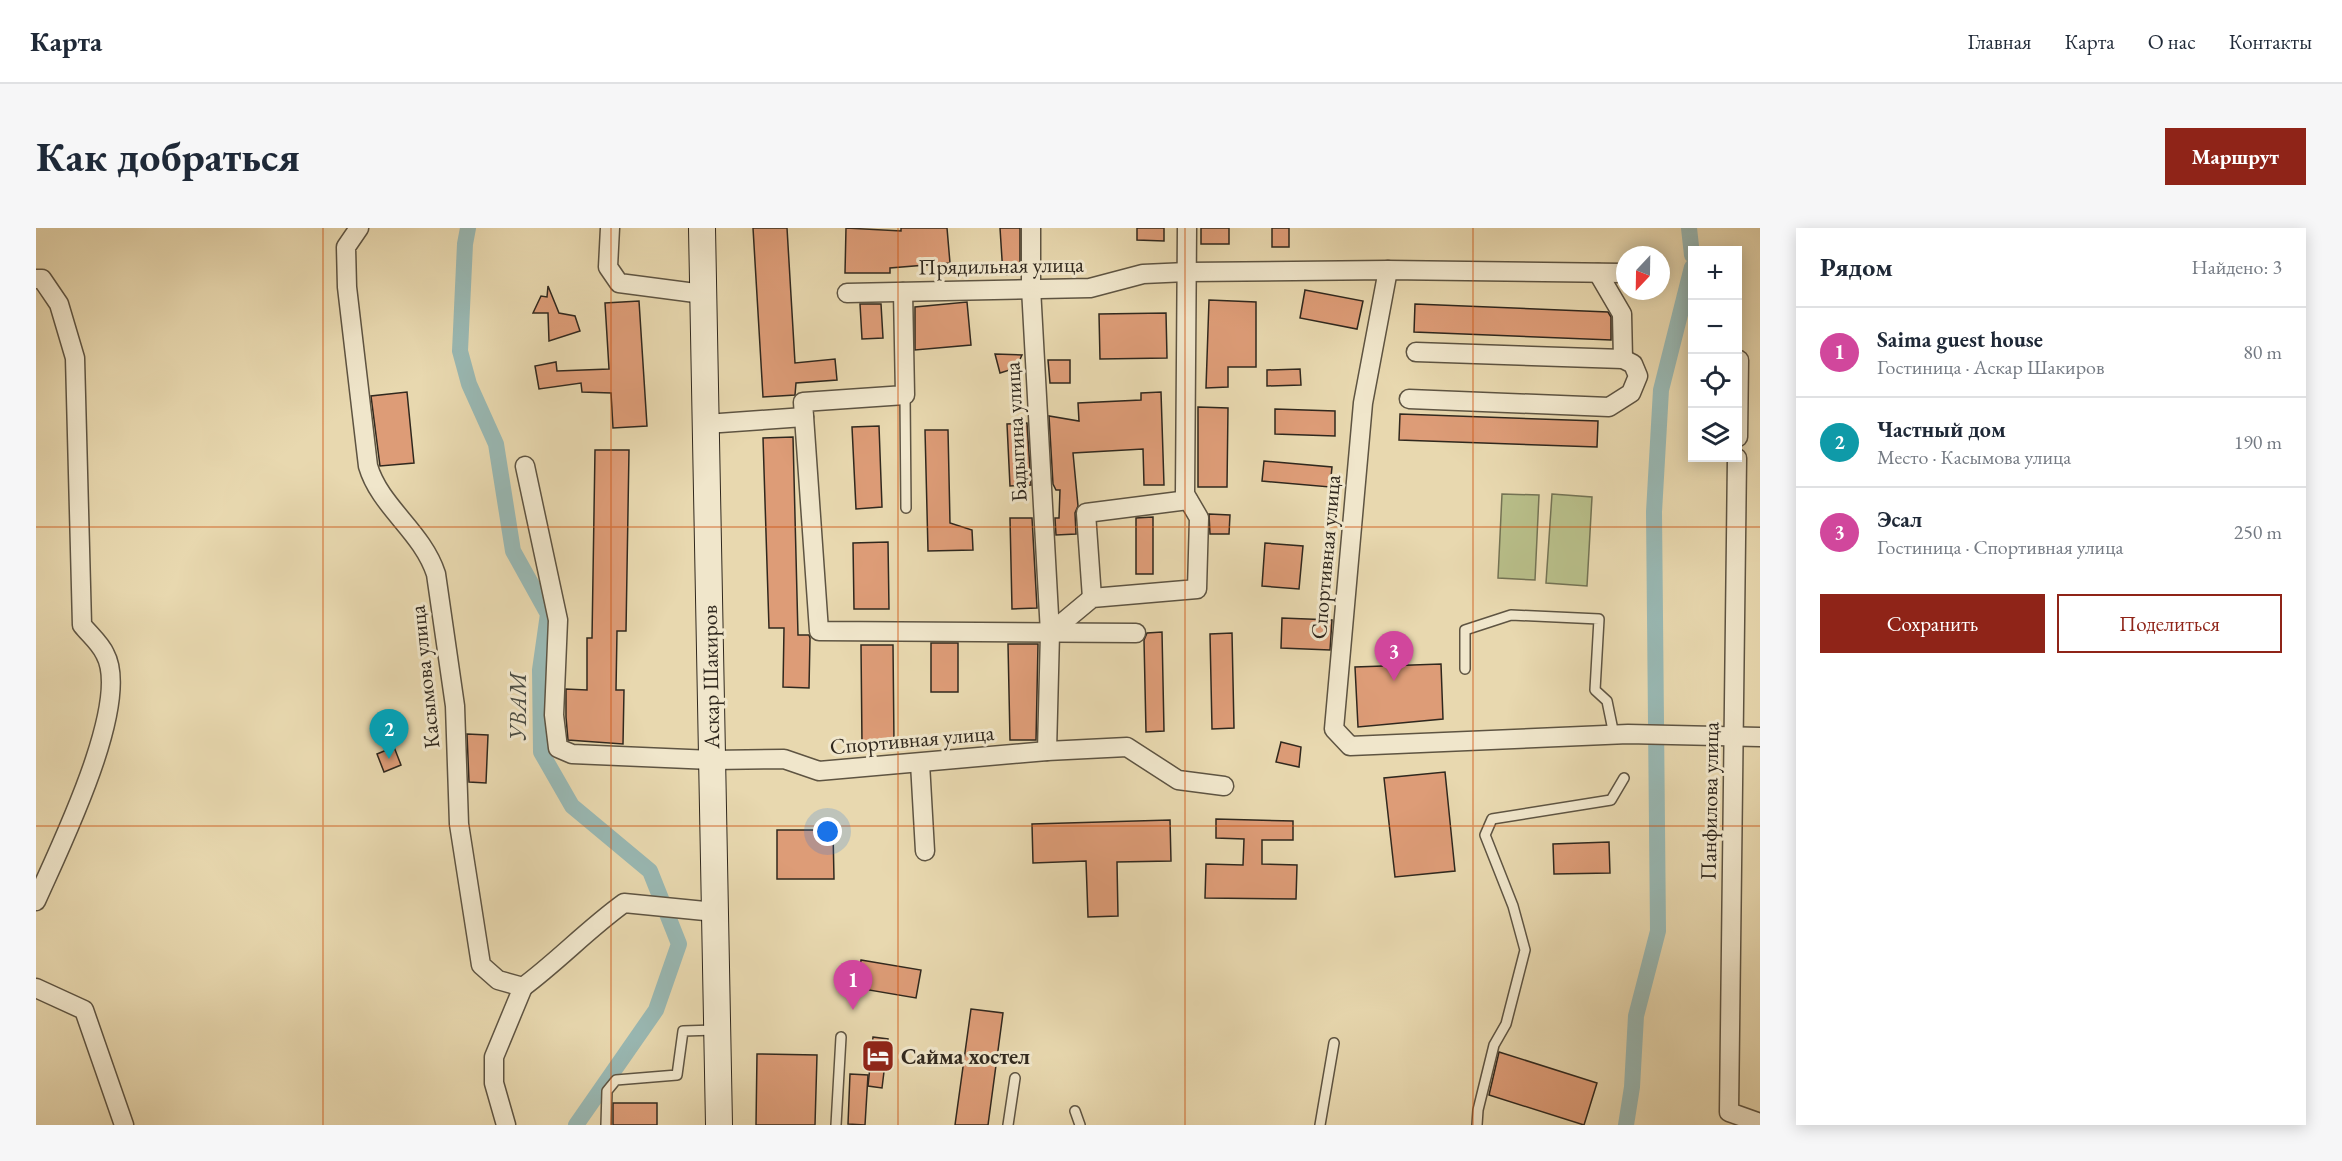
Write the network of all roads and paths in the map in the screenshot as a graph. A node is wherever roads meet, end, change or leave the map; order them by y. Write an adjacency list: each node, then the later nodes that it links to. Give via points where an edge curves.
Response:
1 (360, 228): 40 (street, Касымова улица, via 346,247 347,286 368,466 373,482 430,554 436,574 455,706 459,824 481,965 498,981)
2 (610, 228): 14 (street, via 608,267 619,283)
3 (702, 228): 14 (main road, Аскар Шакиров)
4 (1031, 228): 11 (street, Бадыгина улица)
5 (1187, 228): 7 (street)
6 (1388, 270): 7 (street, Прядильная улица); 8 (street, Прядильная улица); 29 (street, Спортивная улица, via 1363,403 1334,729 1350,746)
7 (1187, 272): 11 (street, Прядильная улица, via 1143,274 1090,288); 23 (street)
8 (1598, 273): 9 (street, Прядильная улица); 16 (street, via 1622,314)
9 (1616, 273)
10 (36, 279): 38 (street, via 42,279 59,304 75,358 82,625 106,655 112,693 93,770)
11 (1030, 288): 13 (street, Прядильная улица); 26 (street, Бадыгина улица)
12 (846, 292): 13 (street, Прядильная улица)
13 (903, 292): 17 (street)
14 (703, 294): 20 (main road, Аскар Шакиров)
15 (1416, 352): 16 (street)
16 (1623, 358): 18 (street, via 1633,364 1638,376 1631,393 1609,407)
17 (905, 394): 19 (street, via 803,402); 24 (lane)
18 (1408, 399)
19 (804, 417): 20 (street); 26 (street, via 819,631)
20 (706, 424): 33 (main road, Аскар Шакиров)
21 (1737, 462): 30 (street, Панфилова улица)
22 (525, 466): 33 (street, Спортивная улица, via 558,620 554,715 558,748 572,754)
23 (1188, 500): 25 (street, via 1086,513); 25 (street, via 1199,518 1197,589)
24 (906, 508)
25 (1092, 598): 26 (street)
26 (1050, 633): 27 (street); 32 (street, Бадыгина улица)
27 (1136, 633)
28 (1465, 669): 29 (lane, via 1465,630 1511,615 1599,619 1595,690 1607,701)
29 (1621, 734): 30 (street, Спортивная улица)
30 (1733, 737): 31 (street, Спортивная улица); 48 (street, Панфилова улица, via 1729,1112)
31 (1760, 737)
32 (1047, 751): 34 (street, Спортивная улица); 36 (street, Спортивная улица, via 1127,747 1178,780)
33 (712, 760): 34 (street, Спортивная улица, via 784,759 819,771); 39 (main road, Аскар Шакиров)
34 (920, 763): 37 (street)
35 (1624, 778): 56 (lane, via 1611,800 1492,819 1487,825 1485,835 1525,950 1506,1024 1494,1045)
36 (1224, 786)
37 (925, 851)
38 (36, 901)
39 (715, 912): 40 (street, via 624,903); 42 (main road, Аскар Шакиров)
40 (523, 987): 49 (street, via 494,1057 494,1083)
41 (36, 988): 47 (street, via 84,1010)
42 (717, 1030): 50 (lane, via 684,1031 677,1075 616,1080 607,1091); 51 (main road, Аскар Шакиров)
43 (841, 1037): 52 (lane)
44 (1334, 1043): 55 (lane)
45 (1015, 1078): 53 (lane)
46 (1075, 1111): 54 (lane)
47 (118, 1122)
48 (1760, 1123)
49 (506, 1125)
50 (606, 1125)
51 (719, 1125)
52 (836, 1125)
53 (1008, 1125)
54 (1080, 1125)
55 (1320, 1125)
56 (1477, 1125)

